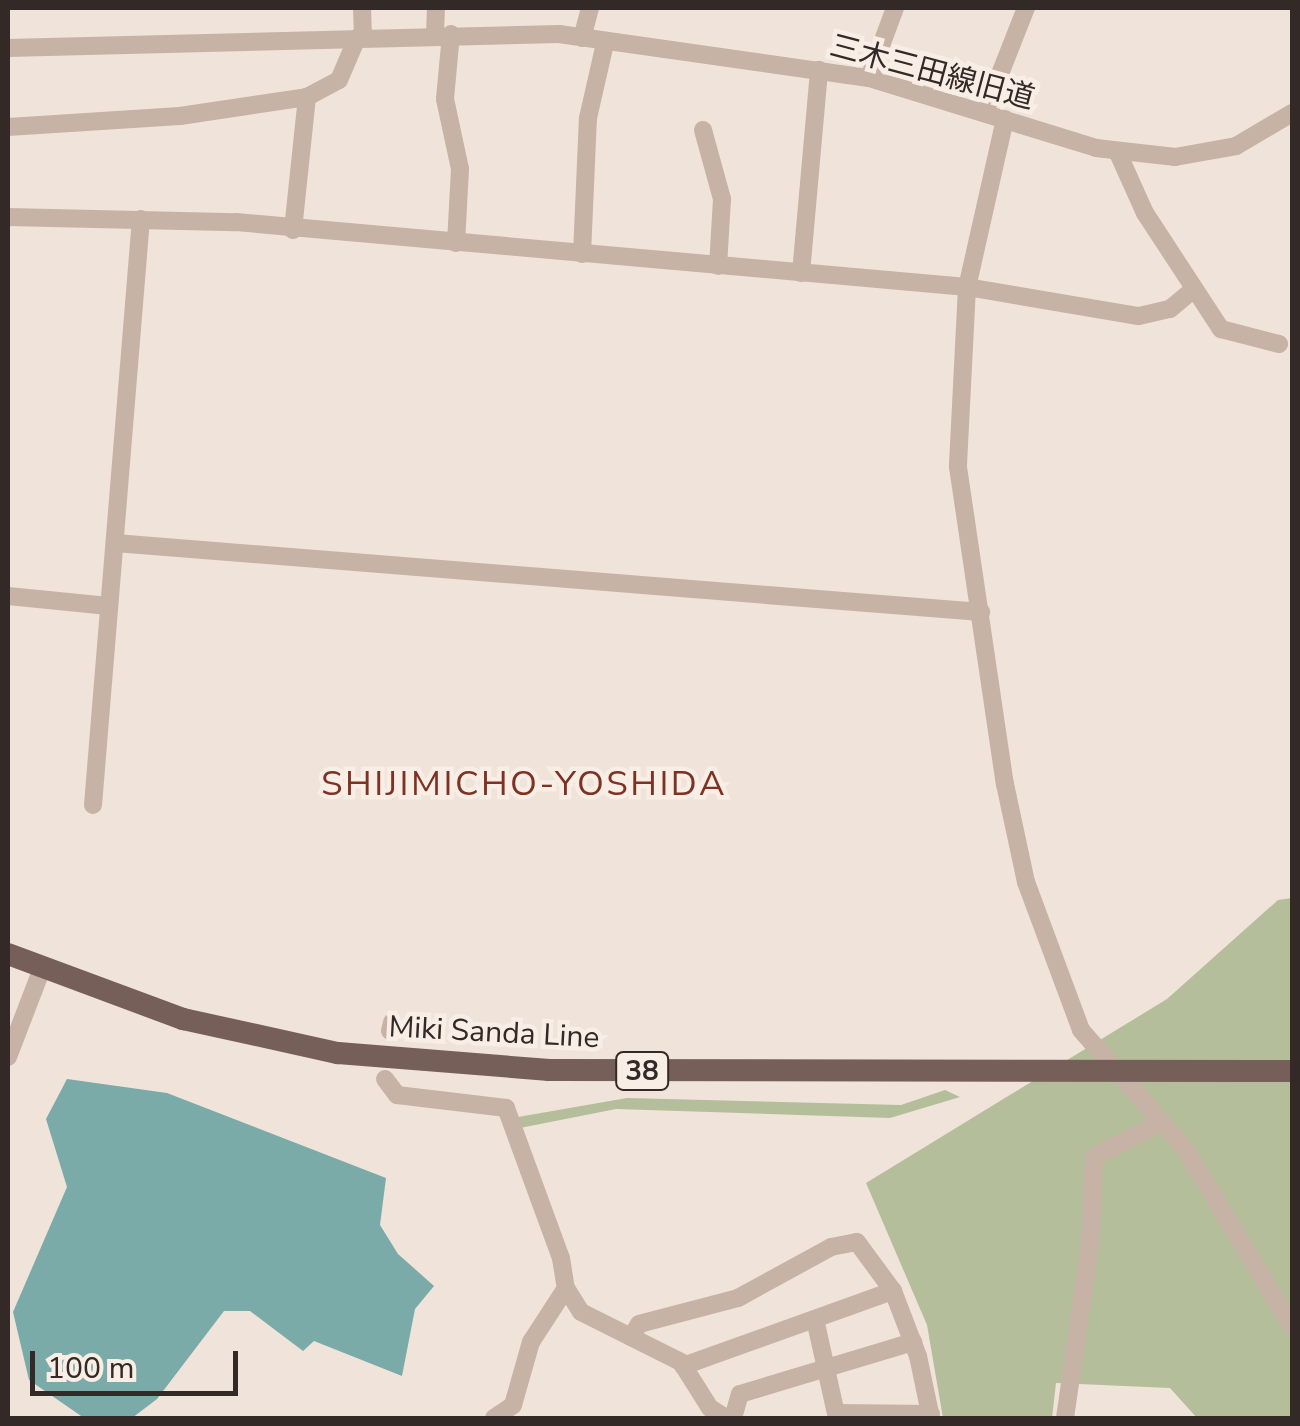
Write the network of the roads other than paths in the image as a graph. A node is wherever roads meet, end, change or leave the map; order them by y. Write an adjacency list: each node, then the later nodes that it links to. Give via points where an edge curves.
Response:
1 (362, 8): 7 (street)
2 (436, 8): 6 (street)
3 (590, 8): 8 (street)
4 (895, 8): 12 (street)
5 (1026, 8): 14 (street)
6 (443, 35): 7 (street, 三木三田線旧道); 8 (street, 三木三田線旧道); 23 (street, via 445,99 460,169)
7 (360, 38): 10 (street, 三木三田線旧道); 13 (street, via 339,80)
8 (582, 38): 9 (street, 三木三田線旧道)
9 (605, 43): 11 (street, 三木三田線旧道); 24 (street, via 588,118)
10 (8, 48)
11 (819, 70): 12 (street, 三木三田線旧道); 26 (street)
12 (869, 78): 14 (street, 三木三田線旧道)
13 (308, 96): 17 (street, via 180,116); 22 (street)
14 (985, 112): 16 (street, 三木三田線旧道)
15 (1292, 114): 19 (street, 三木三田線旧道, via 1236,146 1175,156)
16 (1005, 119): 19 (street, 三木三田線旧道); 27 (street)
17 (8, 128)
18 (702, 130): 25 (street, via 722,198)
19 (1118, 153): 28 (street, via 1144,213)
20 (8, 218): 21 (street)
21 (141, 219): 22 (street); 30 (street)
22 (293, 230): 23 (street)
23 (456, 243): 24 (street)
24 (582, 254): 25 (street)
25 (718, 266): 26 (street)
26 (800, 273): 27 (street)
27 (967, 288): 28 (street, via 1140,316 1170,309); 33 (street, via 958,466)
28 (1194, 289): 29 (street, via 1221,329)
29 (1278, 344)
30 (115, 542): 32 (street); 33 (street)
31 (8, 596): 32 (street)
32 (109, 606): 34 (street)
33 (981, 612): 38 (street, via 1026,882 1081,1030)
34 (93, 804)
35 (8, 954): 36 (main road, Miki Sanda Line / 38)
36 (43, 966): 37 (street); 38 (main road, Miki Sanda Line / 38, via 183,1019 338,1054 549,1070)
37 (8, 1057)
38 (1114, 1070): 39 (main road, Miki Sanda Line / 38); 41 (street)
39 (1292, 1071)
40 (386, 1078): 42 (street, via 397,1096 506,1108 562,1258)
41 (1160, 1123): 45 (street, via 1186,1150); 55 (street, via 1094,1156 1090,1245)
42 (566, 1288): 46 (street, via 581,1312); 50 (street, via 531,1342)
43 (893, 1291): 44 (street); 46 (street, via 857,1242 832,1247 738,1298 639,1324); 47 (street)
44 (815, 1319): 48 (street); 49 (street)
45 (1292, 1327)
46 (631, 1337): 48 (street)
47 (912, 1342): 49 (street); 52 (street)
48 (683, 1366): 54 (street, via 710,1408)
49 (828, 1368): 51 (street); 54 (street, via 740,1394)
50 (519, 1412): 53 (street)
51 (836, 1416): 52 (street)
52 (931, 1416)
53 (494, 1418)
54 (730, 1418)
55 (1064, 1418)

